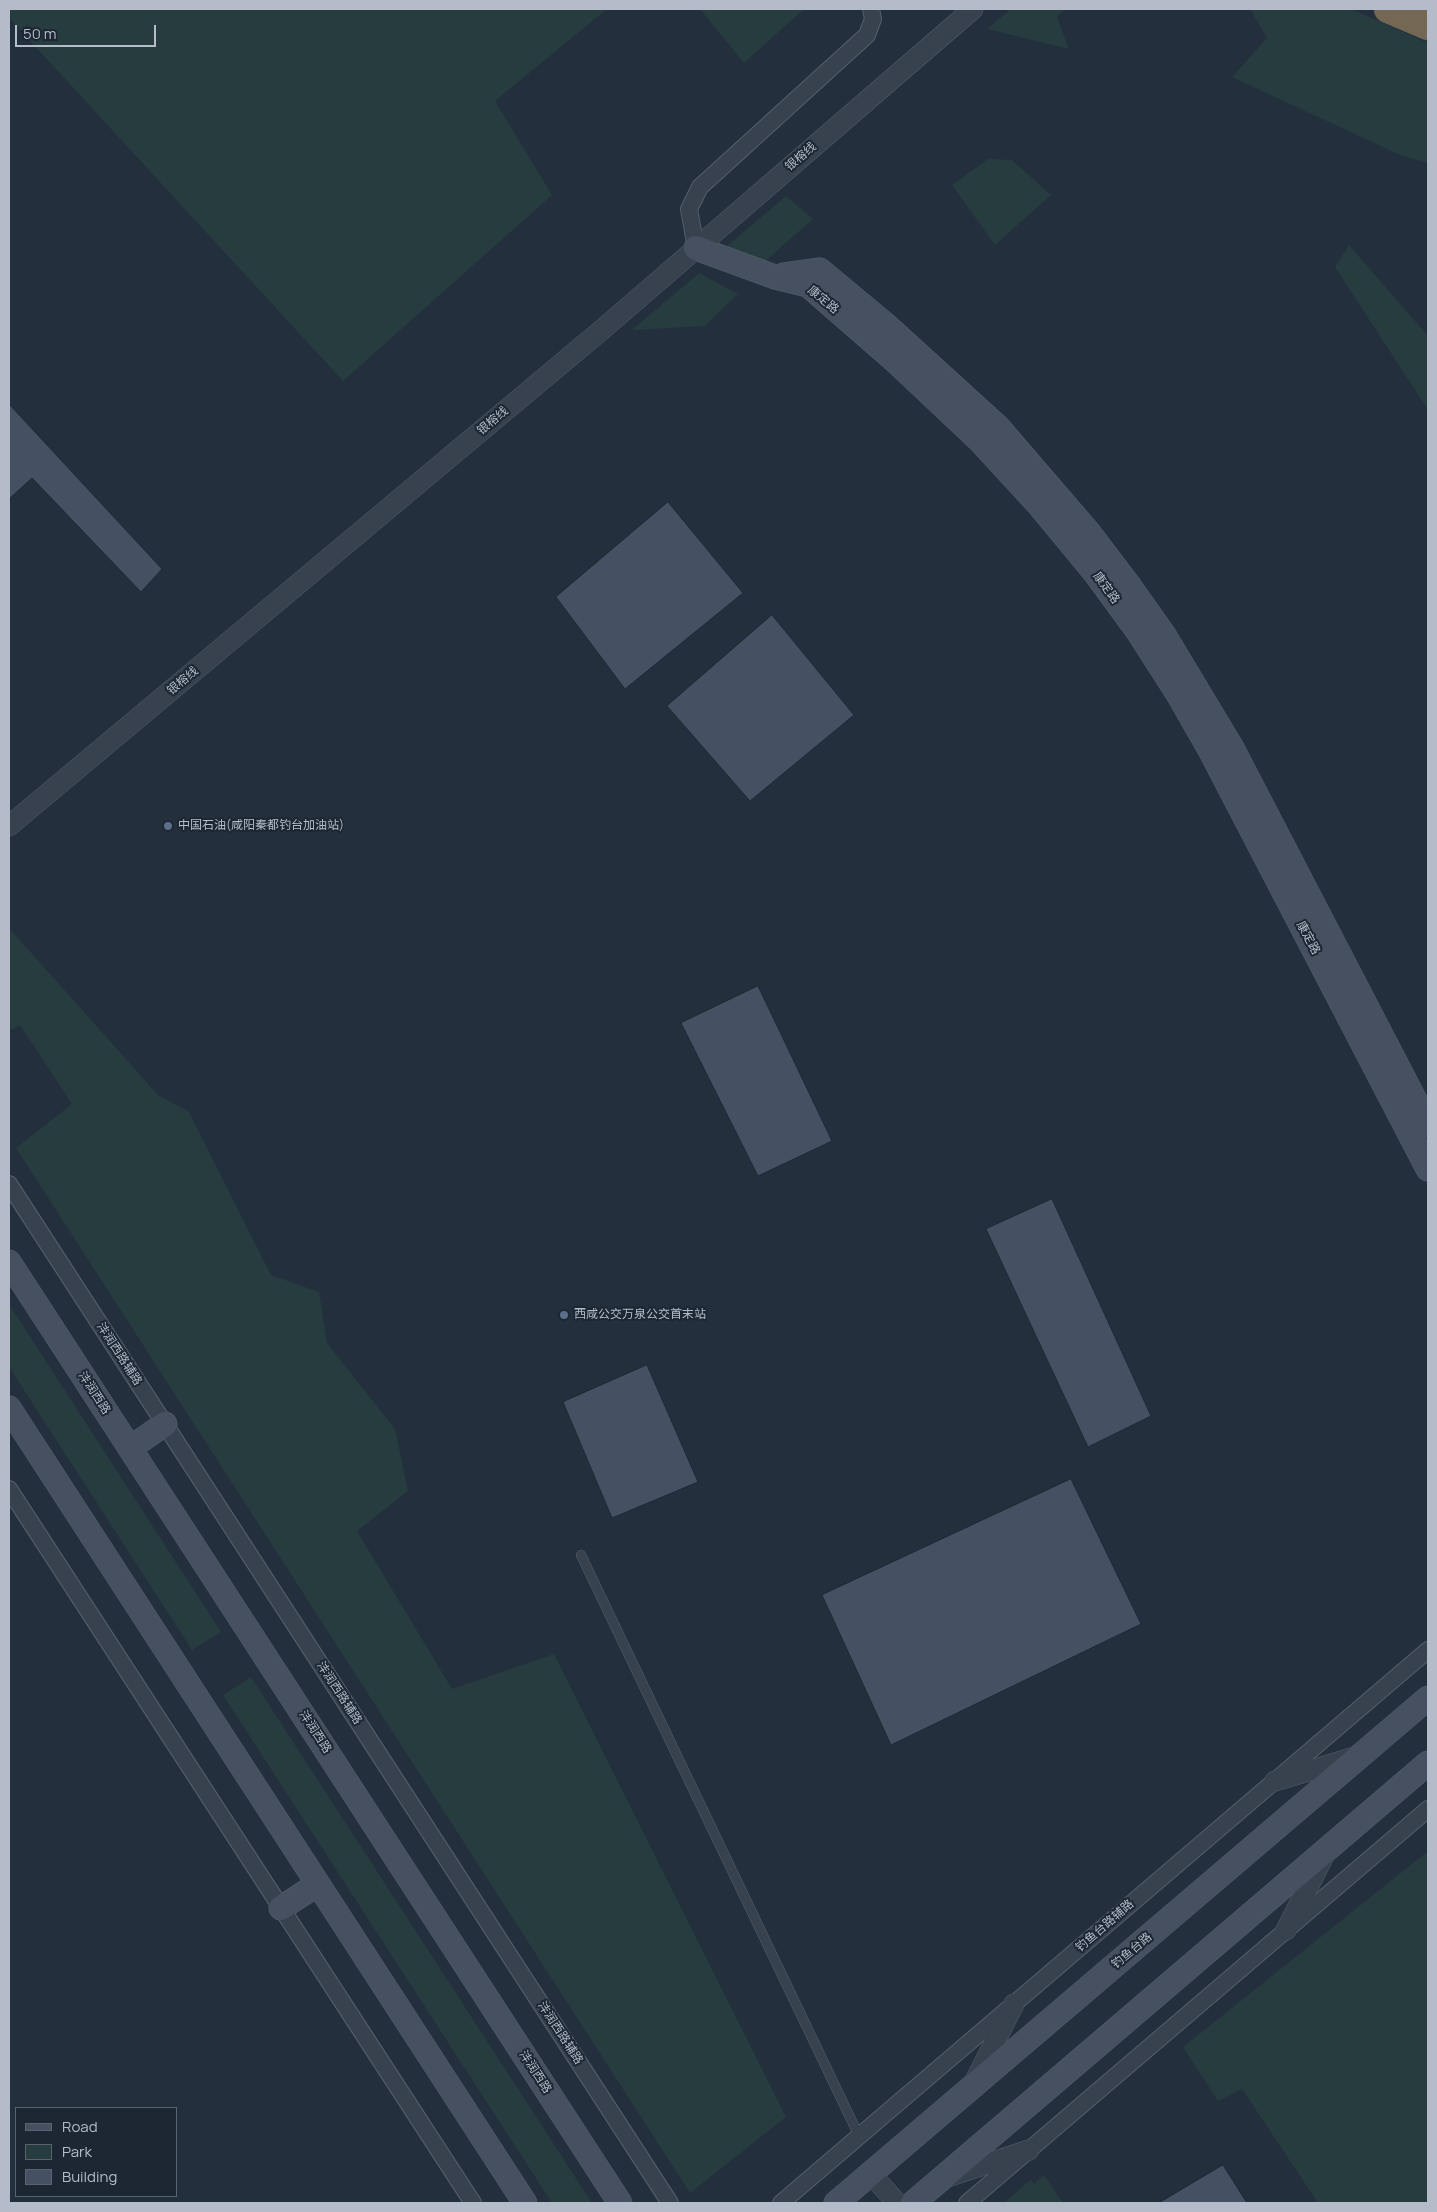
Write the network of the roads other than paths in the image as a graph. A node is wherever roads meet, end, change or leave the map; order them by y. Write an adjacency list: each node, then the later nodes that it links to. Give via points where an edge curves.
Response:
1 (871, 9): 5 (street, via 873,19 867,34 700,187 689,209)
2 (973, 9): 5 (street, 银榕线)
3 (1388, 9): 4 (highway)
4 (1428, 26)
5 (696, 248): 6 (main road); 7 (street, 银榕线)
6 (775, 277): 8 (main road, 康定路, via 820,270 998,427 1090,534 1164,635 1232,748); 9 (main road, 康定路, via 808,285 893,359 981,442 1096,574 1178,694 1210,750)
7 (9, 826)
8 (1428, 1125)
9 (1428, 1169)
10 (9, 1184): 13 (street, 沣润西路辅路)
11 (9, 1262): 14 (main road, 沣润西路)
12 (9, 1408): 24 (main road)
13 (165, 1424): 14 (main road); 36 (street, 沣润西路辅路)
14 (130, 1448): 35 (main road, 沣润西路)
15 (9, 1489): 25 (street)
16 (581, 1555): 29 (lane)
17 (1428, 1650): 21 (street, 钓鱼台路辅路)
18 (1428, 1698): 19 (main road, 钓鱼台路)
19 (1362, 1755): 21 (street); 28 (main road, 钓鱼台路)
20 (1428, 1763): 23 (main road)
21 (1274, 1781): 27 (street, 钓鱼台路辅路)
22 (1428, 1809): 26 (street)
23 (1328, 1849): 26 (street); 32 (main road)
24 (318, 1884): 25 (main road); 34 (main road)
25 (281, 1908): 33 (street)
26 (1286, 1930): 30 (street)
27 (1014, 2004): 28 (street); 29 (street, 钓鱼台路辅路)
28 (972, 2087): 31 (main road, 钓鱼台路)
29 (859, 2136): 37 (street, 钓鱼台路辅路)
30 (1029, 2150): 32 (street); 41 (street)
31 (871, 2174): 38 (main road, 钓鱼台路); 39 (street)
32 (940, 2180): 40 (main road)
33 (473, 2203)
34 (526, 2203)
35 (620, 2203)
36 (670, 2203)
37 (781, 2203)
38 (836, 2203)
39 (897, 2203)
40 (913, 2203)
41 (967, 2203)

